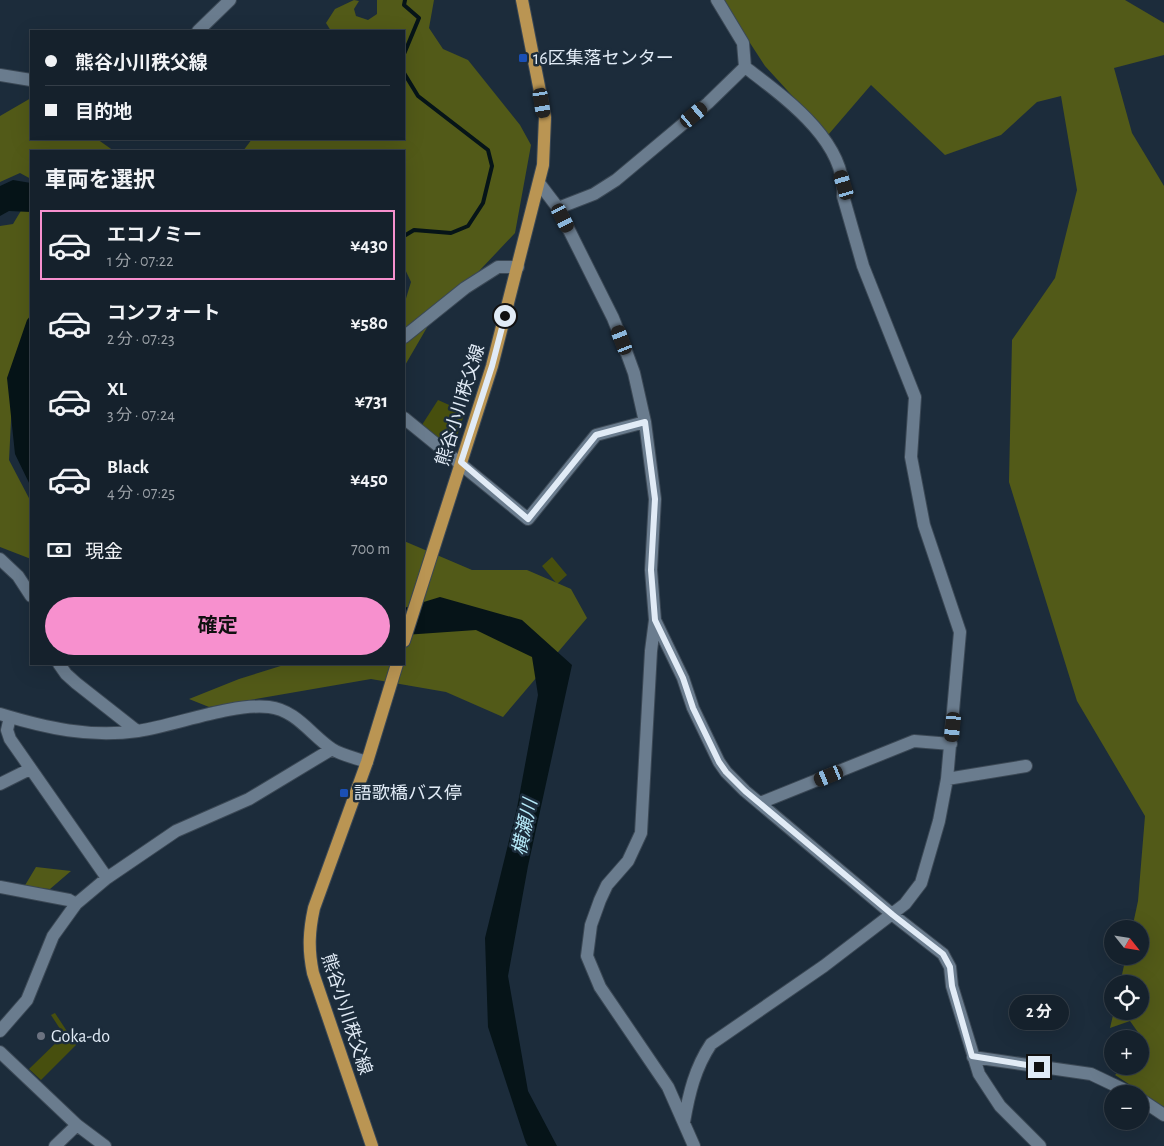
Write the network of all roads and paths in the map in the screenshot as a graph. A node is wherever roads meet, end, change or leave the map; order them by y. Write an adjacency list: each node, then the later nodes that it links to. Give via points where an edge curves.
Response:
1 (230, 0): 4 (street)
2 (522, 0): 8 (main road, 熊谷小川秩父線, via 545,117 544,165)
3 (717, 0): 5 (street, via 743,43)
4 (199, 30)
5 (745, 67): 9 (street, via 708,104 616,180 594,194); 24 (street, via 792,103 833,151 863,266 914,397 911,457 922,518 960,632)
6 (0, 75): 7 (street)
7 (30, 80)
8 (539, 182): 9 (street); 10 (main road, 熊谷小川秩父線)
9 (558, 208): 13 (street, via 618,328 634,373)
10 (518, 267): 11 (street, via 498,268 465,288); 14 (main road, 熊谷小川秩父線, via 492,366)
11 (405, 336)
12 (405, 419): 14 (street)
13 (645, 422): 14 (street, via 596,435 528,519); 17 (street, via 655,499 651,570)
14 (461, 462): 18 (main road, 熊谷小川秩父線)
15 (0, 559): 16 (street, via 18,576)
16 (30, 594)
17 (655, 620): 31 (street, via 719,762); 42 (street, via 641,833 628,861 607,885 600,900 591,925 587,956 600,986 668,1086)
18 (405, 638)
19 (60, 665): 22 (street, via 76,683)
20 (396, 666): 26 (main road, 熊谷小川秩父線)
21 (5, 716): 22 (street, via 92,735); 23 (street)
22 (137, 731): 25 (street, via 234,710 270,707 286,711)
23 (5, 742): 28 (street)
24 (951, 744): 29 (street); 31 (street, via 914,741)
25 (332, 750): 26 (street); 32 (street, via 249,798 176,831)
26 (367, 762): 46 (main road, 熊谷小川秩父線, via 314,908 308,952)
27 (1026, 766): 29 (street)
28 (30, 769): 30 (street); 32 (street)
29 (946, 778): 35 (street, via 939,821 921,883)
30 (0, 784)
31 (760, 803): 35 (street)
32 (107, 878): 34 (street)
33 (0, 887): 34 (street)
34 (76, 904): 36 (street, via 53,936 27,1000)
35 (893, 915): 38 (street, via 943,954 950,967 952,986); 42 (street, via 711,1044 693,1080)
36 (0, 1031)
37 (0, 1052): 43 (street)
38 (972, 1056): 39 (street, via 1091,1074); 48 (street, via 983,1082 1000,1106)
39 (1114, 1085)
40 (1149, 1105): 41 (street)
41 (1164, 1115)
42 (684, 1122): 47 (street)
43 (77, 1125): 44 (street); 45 (street)
44 (55, 1146)
45 (105, 1146)
46 (372, 1146)
47 (694, 1146)
48 (1040, 1146)

